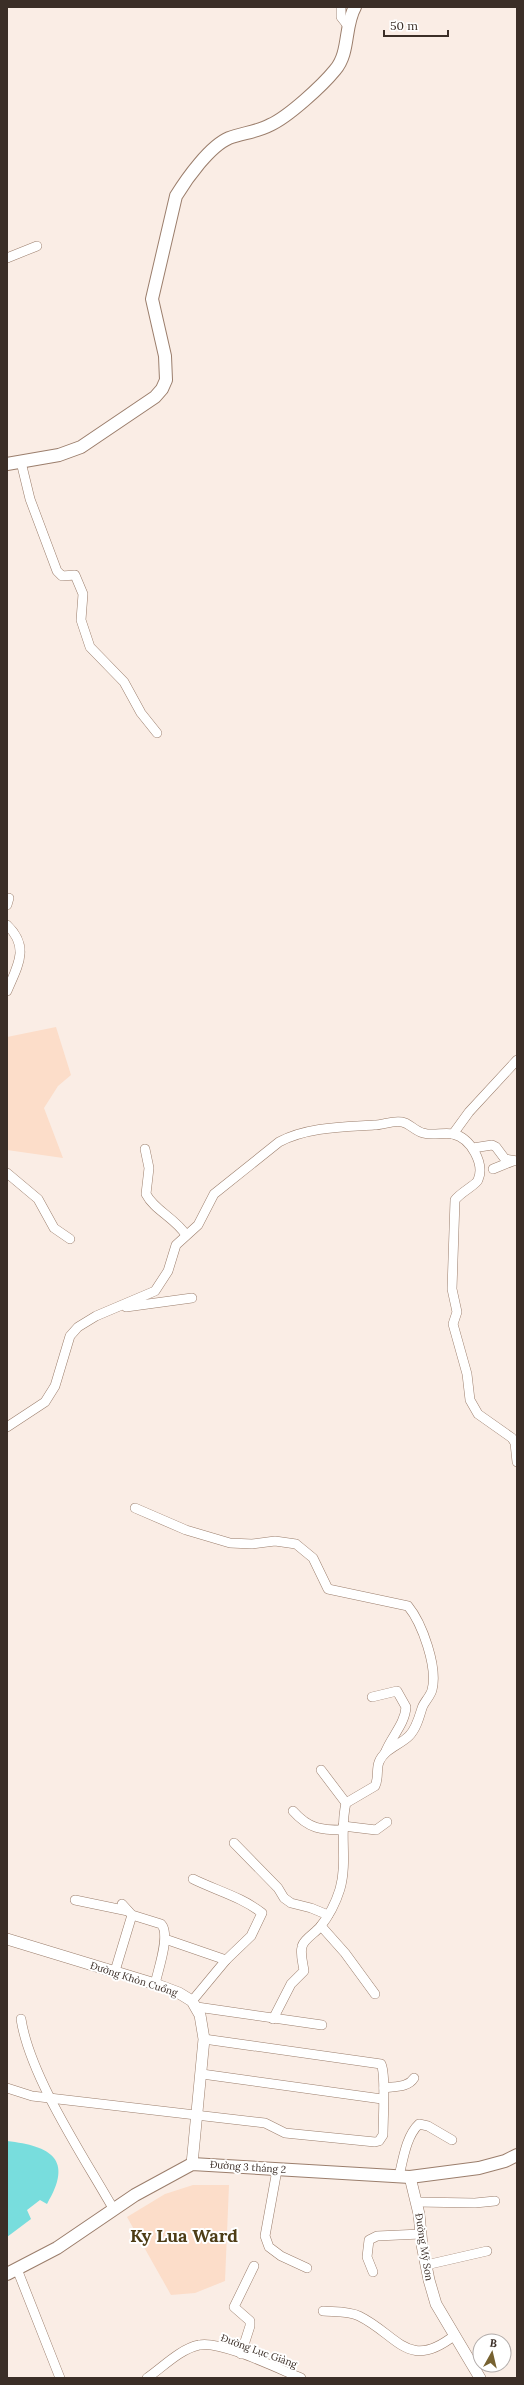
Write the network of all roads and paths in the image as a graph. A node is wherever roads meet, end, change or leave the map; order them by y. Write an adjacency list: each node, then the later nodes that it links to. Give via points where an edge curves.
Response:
1 (341, 7): 3 (street, via 341,18)
2 (355, 7): 3 (main road)
3 (348, 26): 6 (main road, via 341,61 333,73 277,122 228,139 216,146 176,196 152,299 165,356 166,380 159,393 81,447 59,455)
4 (37, 246): 5 (street)
5 (7, 258)
6 (21, 462): 7 (main road); 8 (street, via 30,499 57,571 62,576 75,575 82,590 81,620 90,647 124,682 141,713)
7 (7, 464)
8 (157, 733)
9 (7, 925): 10 (street, via 18,936 20,960)
10 (7, 991)
11 (517, 1060): 12 (street, via 469,1112)
12 (453, 1134): 13 (street); 18 (street, via 427,1134 403,1122 395,1122 291,1136 279,1142 214,1194 198,1225)
13 (473, 1148): 15 (street, via 492,1145 500,1151 503,1158); 23 (street, via 479,1179 455,1200 456,1232 452,1290 457,1312 453,1324 467,1374 470,1400 478,1414 512,1438)
14 (145, 1149): 18 (street, via 149,1168 146,1194)
15 (515, 1161): 16 (street)
16 (493, 1169)
17 (7, 1173): 19 (street, via 38,1199 54,1228)
18 (186, 1235): 21 (street, via 176,1245 168,1271 155,1291)
19 (70, 1239)
20 (192, 1298): 21 (street, via 127,1307)
21 (119, 1304): 22 (street, via 78,1327 68,1339 63,1364 49,1397)
22 (7, 1427)
23 (517, 1457)
24 (135, 1508): 26 (street, via 186,1530 230,1543 275,1541 296,1544 313,1558 328,1589 408,1606 421,1628 429,1651 433,1688 415,1728 409,1736)
25 (372, 1697): 26 (street, via 397,1691 406,1707 404,1718 390,1740)
26 (385, 1754): 28 (street, via 379,1762 375,1786)
27 (321, 1770): 28 (street)
28 (346, 1803): 31 (street)
29 (293, 1811): 31 (street, via 318,1830)
30 (387, 1822): 31 (street, via 376,1830)
31 (343, 1828): 36 (street, via 340,1887)
32 (234, 1843): 36 (street, via 278,1888 284,1898 291,1903)
33 (193, 1879): 40 (street, via 250,1903 262,1913 251,1936)
34 (75, 1900): 35 (street)
35 (128, 1910): 39 (street, via 161,1924 164,1927); 41 (street)
36 (328, 1915): 37 (street)
37 (321, 1926): 43 (street, via 346,1953); 45 (street, via 302,1944 300,1953 304,1971 291,1984)
38 (7, 1939): 41 (street, Đường Khòn Cuổng)
39 (165, 1939): 40 (street); 42 (street)
40 (226, 1960): 44 (street)
41 (115, 1971): 42 (street, Đường Khòn Cuổng)
42 (155, 1984): 44 (street, Đường Khòn Cuổng)
43 (375, 1994)
44 (194, 2004): 45 (street); 48 (street, via 203,2024)
45 (273, 2018): 47 (street)
46 (21, 2019): 53 (street, via 26,2044)
47 (322, 2026)
48 (204, 2038): 49 (street); 52 (street, via 375,2062 381,2064 384,2069)
49 (202, 2074): 54 (street); 55 (street)
50 (414, 2078): 52 (street, via 411,2083)
51 (7, 2088): 53 (street, via 32,2096)
52 (384, 2088): 54 (street)
53 (51, 2098): 55 (street); 63 (street)
54 (382, 2099): 55 (street, via 383,2135 375,2142 286,2133 265,2123)
55 (198, 2116): 58 (street)
56 (452, 2140): 60 (street, via 428,2126 418,2124 405,2153)
57 (517, 2156): 60 (main road, Đường 3 tháng 2, via 479,2168)
58 (192, 2164): 59 (main road, Đường 3 tháng 2, via 222,2164); 63 (main road)
59 (277, 2170): 60 (main road, Đường 3 tháng 2); 68 (street, via 265,2236 269,2247 281,2256)
60 (405, 2176): 62 (street, Đường Mỹ Sơn)
61 (495, 2201): 62 (street)
62 (416, 2202): 64 (street, Đường Mỹ Sơn)
63 (114, 2210): 69 (main road, via 57,2248)
64 (421, 2234): 66 (street, Đường Mỹ Sơn); 70 (street, via 377,2236 369,2240 367,2257)
65 (487, 2251): 66 (street)
66 (426, 2264): 72 (street, Đường Mỹ Sơn, via 436,2304)
67 (254, 2266): 73 (street, via 234,2307 250,2321)
68 (307, 2268)
69 (12, 2272): 74 (street)
70 (373, 2272)
71 (323, 2311): 72 (street, via 357,2315 410,2350 433,2348)
72 (455, 2335): 77 (street, Đường Mỹ Sơn)
73 (241, 2354): 75 (street, Đường Lục Giàng, via 222,2346 200,2344 185,2350); 76 (street, Đường Lục Giàng)
74 (60, 2378)
75 (147, 2378)
76 (301, 2378)
77 (480, 2378)

